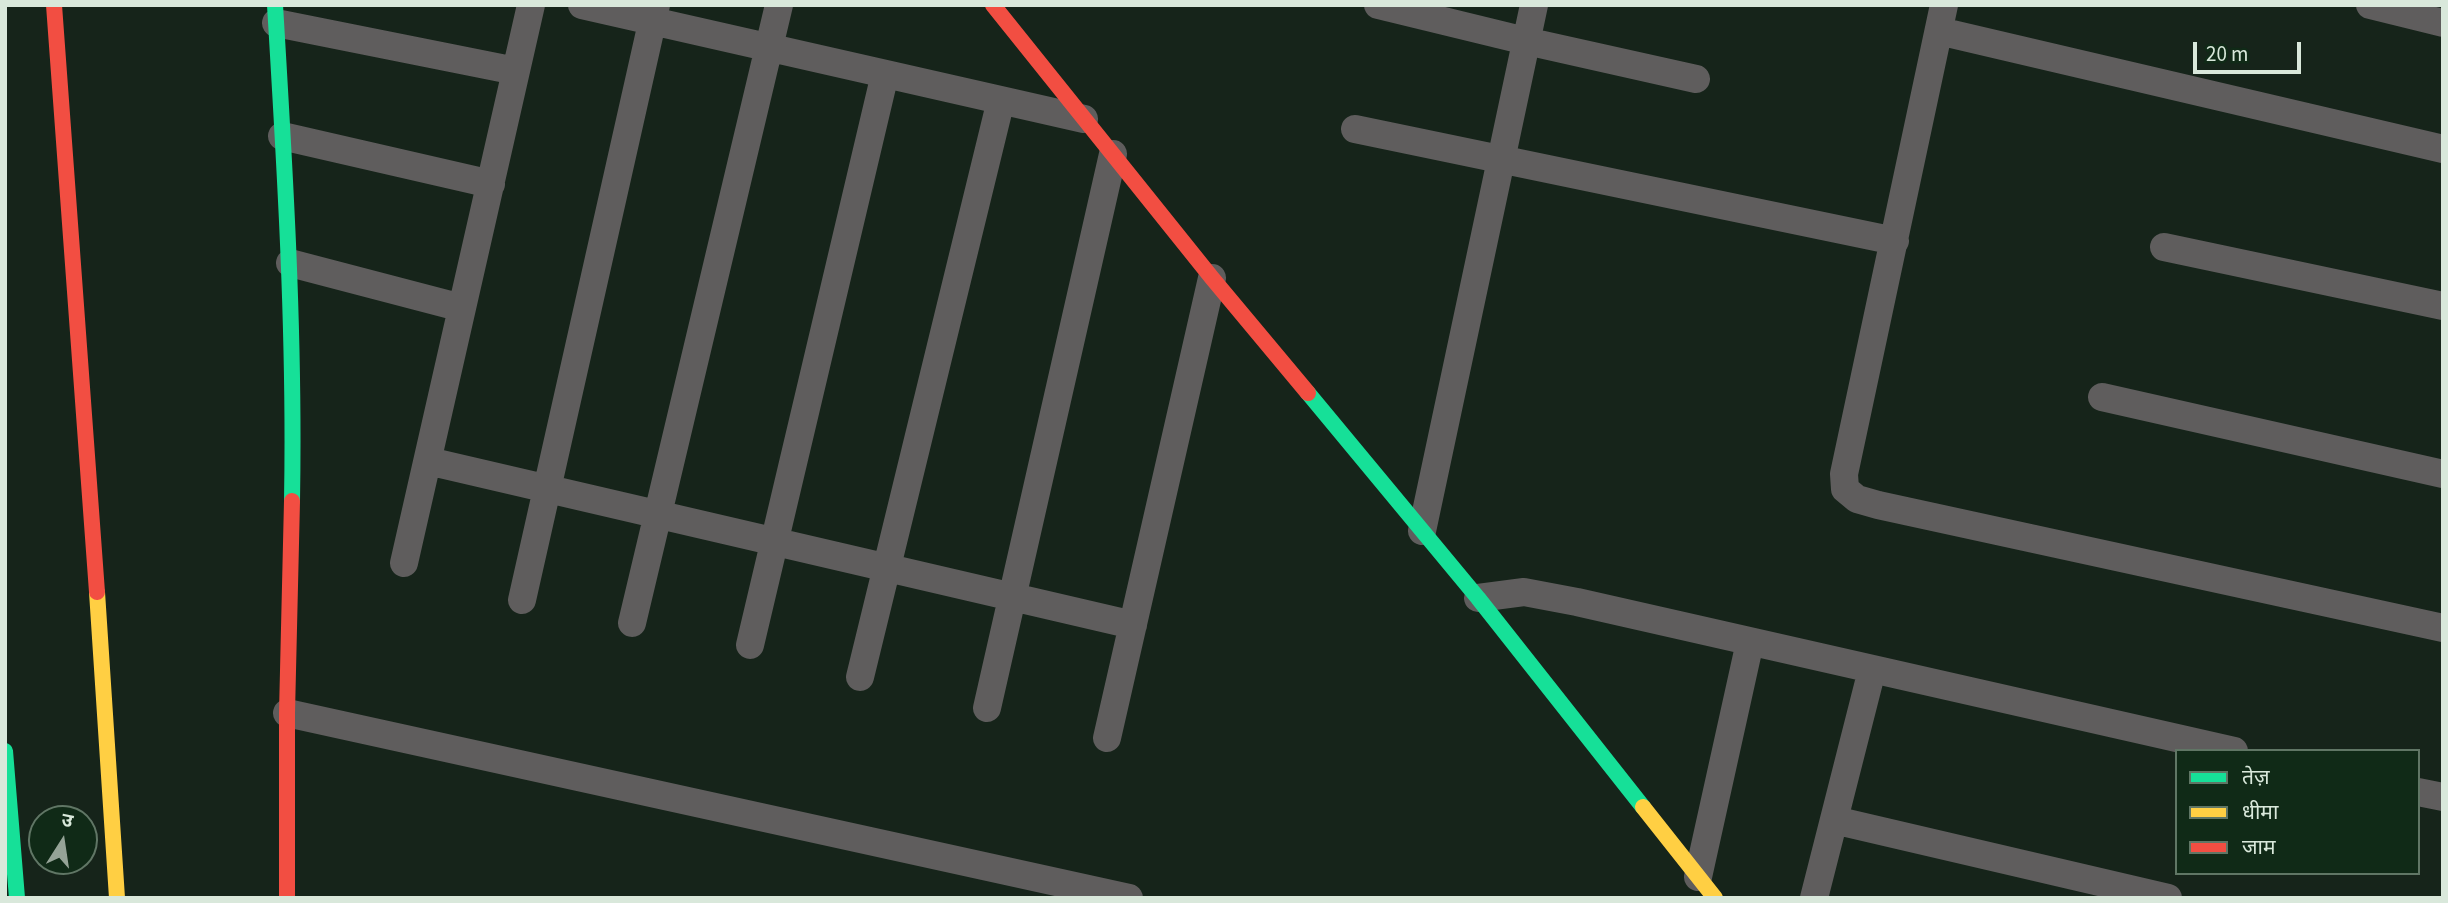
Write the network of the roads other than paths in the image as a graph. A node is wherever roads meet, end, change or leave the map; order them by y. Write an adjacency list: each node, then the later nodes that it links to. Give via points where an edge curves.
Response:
1 (54, 5): 61 (main road)
2 (531, 5): 15 (street)
3 (582, 5): 9 (street)
4 (779, 5): 14 (street)
5 (993, 5): 19 (main road)
6 (1378, 5): 13 (street)
7 (1534, 5): 13 (street)
8 (2370, 5): 12 (street)
9 (655, 13): 14 (street); 35 (street)
10 (276, 14): 15 (street); 21 (main road)
11 (1941, 18): 22 (street); 26 (street)
12 (2443, 23)
13 (1526, 41): 17 (street); 24 (street)
14 (769, 47): 16 (street); 36 (street)
15 (516, 71): 25 (street)
16 (885, 74): 18 (street); 38 (street)
17 (1696, 79)
18 (1001, 100): 19 (street); 40 (street)
19 (1084, 119): 23 (main road)
20 (1356, 129): 24 (street)
21 (282, 136): 25 (street); 28 (main road)
22 (2443, 149)
23 (1113, 155): 29 (main road); 41 (street)
24 (1501, 160): 26 (street); 37 (street)
25 (491, 184): 31 (street)
26 (1895, 241): 46 (street, via 1844,474 1845,489 1857,499)
27 (2164, 247): 30 (street)
28 (290, 263): 31 (street); 52 (main road, via 294,401)
29 (1212, 278): 37 (main road); 45 (street)
30 (2443, 306)
31 (462, 308): 33 (street)
32 (2102, 397): 34 (street)
33 (428, 461): 35 (street); 39 (street)
34 (2443, 474)
35 (547, 489): 36 (street); 43 (street)
36 (658, 515): 38 (street); 44 (street)
37 (1422, 531): 42 (main road)
38 (774, 542): 40 (street); 48 (street)
39 (404, 563)
40 (887, 568): 41 (street); 50 (street)
41 (1012, 597): 45 (street); 51 (street)
42 (1478, 598): 47 (street, via 1524,592); 59 (main road)
43 (522, 600)
44 (632, 623)
45 (1133, 625): 53 (street)
46 (2443, 628)
47 (1750, 642): 49 (street); 59 (street)
48 (750, 645)
49 (1872, 670): 54 (street); 58 (street)
50 (860, 677)
51 (987, 708)
52 (287, 713): 62 (main road); 63 (street)
53 (1107, 738)
54 (2225, 749)
55 (5, 751): 60 (main road)
56 (2420, 792): 57 (street)
57 (2443, 797)
58 (1834, 820): 64 (street); 65 (street)
59 (1707, 888)
60 (17, 898)
61 (117, 898)
62 (287, 898)
63 (1129, 898)
64 (1814, 898)
65 (2168, 898)

